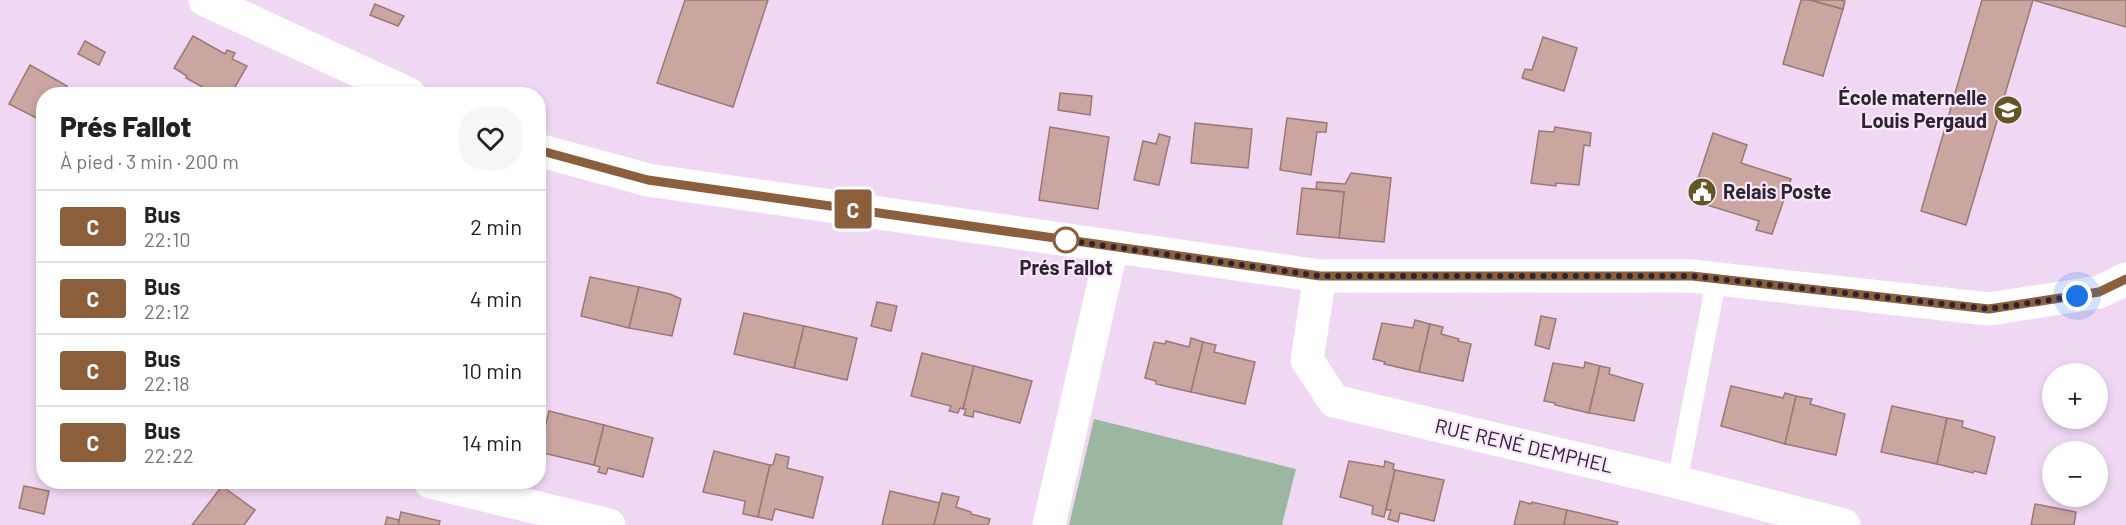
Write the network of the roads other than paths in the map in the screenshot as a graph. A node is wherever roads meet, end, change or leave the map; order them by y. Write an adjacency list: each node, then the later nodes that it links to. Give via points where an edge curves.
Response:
1 (205, 0): 2 (street)
2 (394, 87)
3 (546, 152): 4 (street, via 648,180)
4 (1112, 247): 5 (street); 11 (street)
5 (1320, 276): 6 (street); 8 (street, RUE RENÉ DEMPHEL, via 1307,360 1334,401)
6 (1717, 278): 7 (street, via 1989,309 2099,292); 8 (lane)
7 (2126, 279)
8 (1677, 482): 12 (street, RUE RENÉ DEMPHEL)
9 (459, 489): 10 (street)
10 (609, 525)
11 (1049, 525)
12 (1844, 525)

